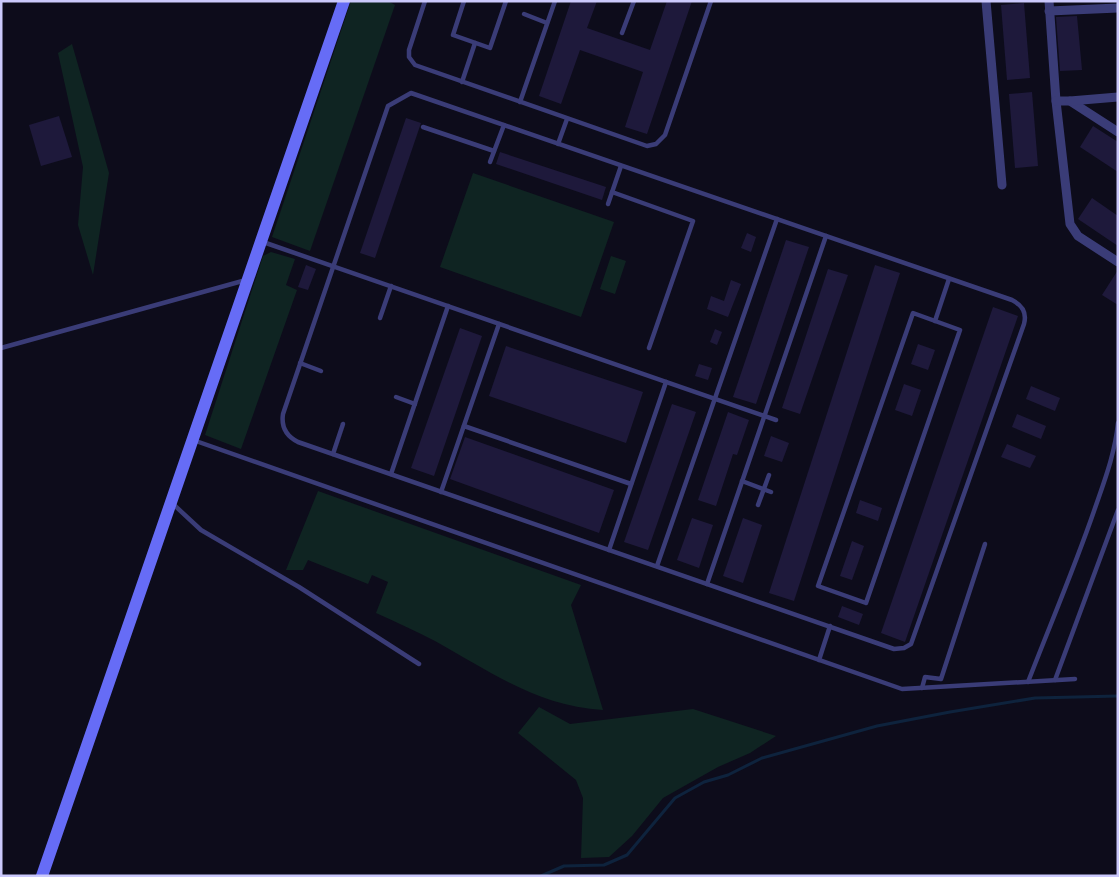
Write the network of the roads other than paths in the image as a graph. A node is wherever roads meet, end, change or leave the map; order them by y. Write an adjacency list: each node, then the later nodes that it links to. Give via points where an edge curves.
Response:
1 (344, 1): 34 (main road)
2 (425, 1): 16 (lane, via 409,46 410,60 421,68)
3 (464, 1): 15 (lane, via 453,35)
4 (506, 1): 15 (lane, via 490,48)
5 (555, 1): 13 (lane)
6 (634, 1): 14 (lane)
7 (711, 1): 21 (lane, via 665,135 658,143 644,145)
8 (986, 1): 29 (street)
9 (1049, 1): 11 (street)
10 (1118, 8): 11 (street)
11 (1050, 11): 18 (street)
12 (524, 14): 13 (lane)
13 (547, 23): 19 (lane)
14 (622, 33)
15 (476, 43): 16 (lane)
16 (462, 82): 19 (lane)
17 (1118, 97): 20 (street)
18 (1056, 100): 20 (street); 35 (street, via 1070,224 1078,236)
19 (520, 102): 21 (lane)
20 (1070, 102): 24 (street)
21 (567, 119): 25 (lane)
22 (504, 125): 25 (lane); 26 (lane); 36 (lane, via 411,93 388,106)
23 (423, 127): 26 (lane)
24 (1118, 132)
25 (558, 144): 28 (lane)
26 (494, 151): 27 (lane)
27 (490, 162)
28 (621, 166): 30 (lane); 32 (lane)
29 (1002, 185)
30 (612, 192): 31 (lane); 45 (lane, via 694,221)
31 (608, 204)
32 (776, 219): 33 (lane); 50 (lane)
33 (826, 236): 38 (lane); 52 (lane)
34 (261, 241): 36 (lane); 37 (main road)
35 (1118, 262)
36 (334, 266): 39 (lane); 46 (lane)
37 (249, 279): 44 (lane); 57 (main road)
38 (950, 279): 42 (lane); 73 (lane, via 1015,302 1024,313 1024,324 915,639 907,647 897,649)
39 (391, 286): 40 (lane); 41 (lane)
40 (448, 306): 43 (lane); 51 (lane)
41 (380, 318)
42 (935, 321): 42 (lane, via 913,313 818,586 866,603 960,330)
43 (499, 324): 48 (lane); 56 (lane)
44 (1, 348)
45 (649, 348)
46 (300, 363): 47 (lane); 58 (lane, via 283,414 283,428 294,440)
47 (321, 371)
48 (666, 382): 50 (lane); 62 (lane)
49 (396, 397): 51 (lane)
50 (715, 399): 52 (lane); 71 (lane)
51 (415, 404): 59 (lane)
52 (764, 416): 53 (lane); 61 (lane)
53 (776, 420)
54 (1118, 423): 78 (lane, via 1109,468)
55 (343, 424): 58 (lane)
56 (464, 426): 62 (lane); 64 (lane)
57 (192, 440): 66 (main road); 74 (lane)
58 (333, 454): 59 (lane)
59 (391, 474): 64 (lane)
60 (769, 475): 63 (lane)
61 (742, 481): 63 (lane); 72 (lane)
62 (631, 484): 70 (lane)
63 (764, 489): 65 (lane); 67 (lane)
64 (441, 492): 70 (lane)
65 (771, 492)
66 (171, 501): 75 (lane, via 201,530 299,587); 80 (main road)
67 (758, 505)
68 (1118, 510): 77 (lane)
69 (985, 544): 79 (lane, via 941,679 925,677)
70 (608, 550): 71 (lane)
71 (657, 566): 72 (lane)
72 (707, 584): 73 (lane)
73 (830, 626): 74 (lane)
74 (819, 660): 79 (lane, via 902,689)
75 (418, 664)
76 (1075, 679): 77 (lane)
77 (1055, 680): 78 (lane)
78 (1028, 682): 79 (lane)
79 (922, 688)
80 (42, 876)

